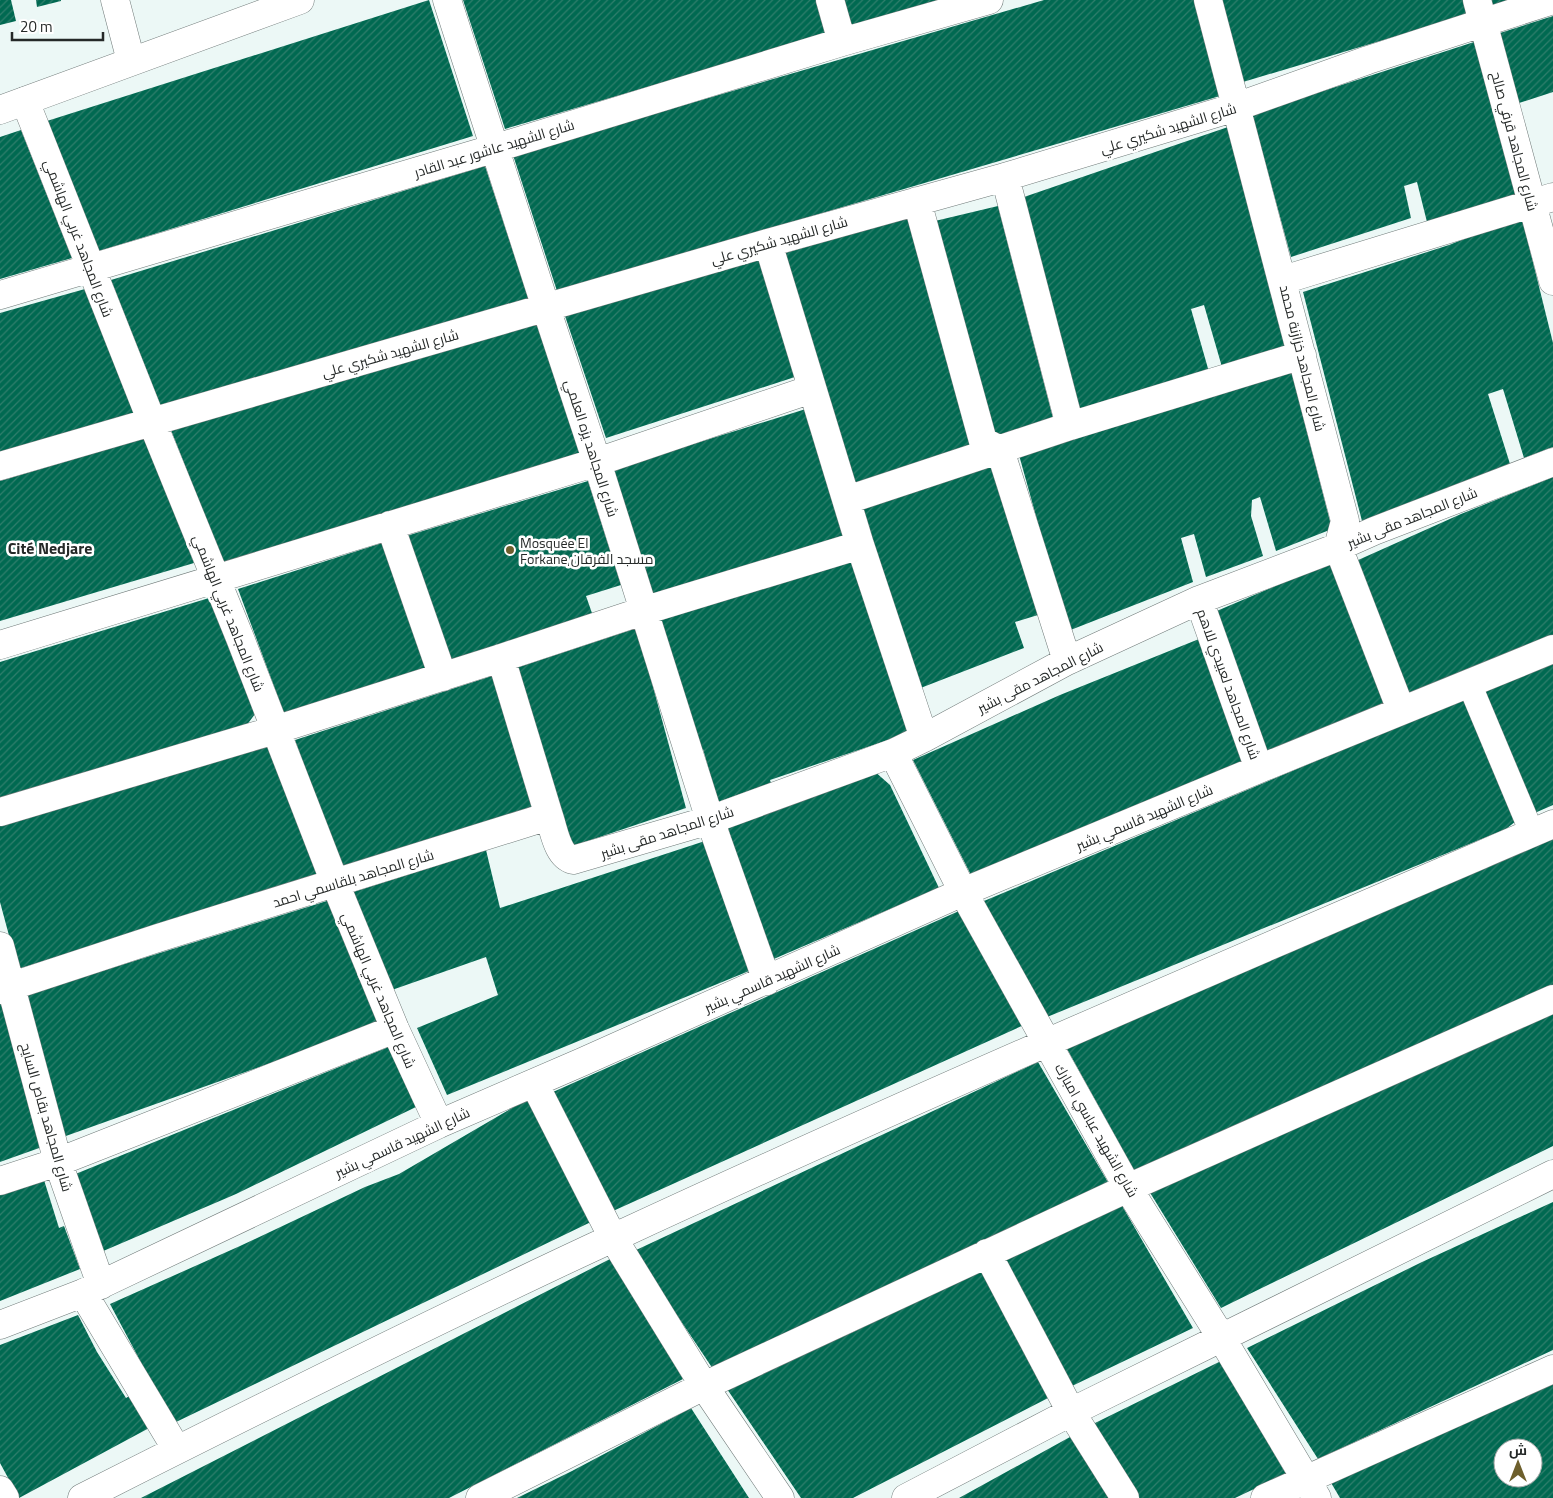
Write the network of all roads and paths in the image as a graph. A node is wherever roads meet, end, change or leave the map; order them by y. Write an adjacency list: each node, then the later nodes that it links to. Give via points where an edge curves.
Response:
1 (115, 0): 10 (street)
2 (300, 0): 10 (street)
3 (446, 0): 14 (street, شارع المجاهد يزه العلمي)
4 (830, 0): 9 (street)
5 (988, 0): 9 (street, شارع الشهيد عاشور عبد القادر)
6 (1208, 0): 12 (street, شارع المجاهد خزازنة محمد)
7 (1553, 0): 8 (street, شارع الشهيد شكيري علي)
8 (1480, 11): 12 (street, شارع الشهيد شكيري علي, via 1368,60); 16 (street, شارع المجاهد قرفي صالح)
9 (842, 42): 14 (street, شارع الشهيد عاشور عبد القادر)
10 (132, 61): 11 (street)
11 (25, 101): 13 (street); 19 (street, شارع المجاهد غربي الهاشمي)
12 (1236, 107): 15 (street, شارع الشهيد شكيري علي); 20 (street, شارع المجاهد خزازنة محمد)
13 (0, 110)
14 (496, 148): 19 (street, شارع الشهيد عاشور عبد القادر); 23 (street, شارع المجاهد يزه العلمي)
15 (1005, 177): 17 (street, شارع الشهيد شكيري علي); 27 (street)
16 (1542, 200): 20 (street); 21 (street, شارع المجاهد قرفي صالح)
17 (917, 201): 18 (street, شارع الشهيد شكيري علي); 28 (street, via 983,441)
18 (768, 243): 23 (street, شارع الشهيد شكيري علي); 25 (street)
19 (91, 269): 22 (street, شارع الشهيد عاشور عبد القادر); 26 (street, شارع المجاهد غربي الهاشمي)
20 (1283, 280): 24 (street, شارع المجاهد خزازنة محمد)
21 (1553, 281)
22 (0, 295)
23 (546, 308): 26 (street, شارع الشهيد شكيري علي); 29 (street, شارع المجاهد يزه العلمي)
24 (1302, 355): 27 (street); 35 (street, شارع المجاهد خزازنة محمد, via 1345,520)
25 (812, 389): 29 (street); 32 (street)
26 (152, 422): 31 (street, شارع الشهيد شكيري علي); 36 (street, شارع المجاهد غربي الهاشمي)
27 (1070, 426): 28 (street)
28 (1000, 450): 32 (street); 42 (street)
29 (597, 462): 33 (street); 38 (street, شارع المجاهد يزه العلمي)
30 (1553, 462): 35 (street, شارع المجاهد مقى بشير)
31 (0, 466)
32 (847, 500): 34 (street)
33 (390, 525): 36 (street); 43 (street)
34 (860, 545): 38 (street); 47 (street)
35 (1338, 547): 37 (street, شارع المجاهد مقى بشير); 45 (street)
36 (216, 578): 39 (street); 46 (street, شارع المجاهد غربي الهاشمي)
37 (1198, 600): 42 (street, شارع المجاهد مقى بشير); 49 (street, شارع المجاهد لعبيدي للاهم)
38 (644, 611): 41 (street); 52 (street, شارع المجاهد يزه العلمي)
39 (0, 645)
40 (1553, 650): 44 (street, شارع الشهيد قاسمي بشير)
41 (501, 658): 43 (street); 51 (street)
42 (1067, 661): 47 (street, شارع المجاهد مقى بشير)
43 (443, 677): 46 (street)
44 (1469, 683): 45 (street, شارع الشهيد قاسمي بشير); 53 (street)
45 (1401, 710): 49 (street, شارع الشهيد قاسمي بشير)
46 (275, 730): 50 (street); 54 (street, شارع المجاهد غربي الهاشمي)
47 (924, 738): 48 (street, شارع المجاهد مقى بشير)
48 (893, 753): 52 (street, شارع المجاهد مقى بشير); 55 (street, شارع الشهيد عباسي امبارك)
49 (1258, 769): 55 (street, شارع الشهيد قاسمي بشير)
50 (0, 812)
51 (549, 816): 52 (street, شارع المجاهد مقى بشير, via 565,857 573,860); 54 (street, شارع المجاهد بلقاسمي احمد)
52 (710, 820): 57 (street, شارع المجاهد يزه العلمي)
53 (1543, 828): 61 (street)
54 (335, 884): 58 (street, شارع المجاهد بلقاسمي احمد); 60 (street, شارع المجاهد غربي الهاشمي)
55 (963, 892): 57 (street, شارع الشهيد قاسمي بشير); 61 (street, شارع الشهيد عباسي امبارك)
56 (0, 946): 58 (street, شارع المجاهد بقاص السايح)
57 (767, 981): 62 (street, شارع الشهيد قاسمي بشير)
58 (5, 988): 64 (street, شارع المجاهد بقاص السايح)
59 (1553, 999): 67 (street)
60 (395, 1030): 63 (street, شارع المجاهد غربي الهاشمي); 64 (street)
61 (1047, 1042): 67 (street, شارع الشهيد عباسي امبارك); 68 (street)
62 (534, 1083): 63 (street, شارع الشهيد قاسمي بشير); 68 (street)
63 (439, 1124): 70 (street, شارع الشهيد قاسمي بشير)
64 (58, 1162): 66 (street); 70 (street, شارع المجاهد بقاص السايح)
65 (1553, 1174): 72 (street)
66 (0, 1182)
67 (1128, 1188): 69 (street); 72 (street, شارع الشهيد عباسي امبارك)
68 (614, 1238): 74 (street); 76 (street)
69 (987, 1254): 74 (street); 75 (street)
70 (92, 1289): 71 (street, شارع الشهيد قاسمي بشير); 76 (street, شارع المجاهد بقاص السايح)
71 (0, 1325)
72 (1221, 1337): 75 (street); 77 (street, شارع الشهيد عباسي امبارك)
73 (1553, 1368): 77 (street)
74 (704, 1386): 81 (street); 82 (street)
75 (1071, 1412): 83 (street); 84 (street)
76 (177, 1450): 80 (street)
77 (1311, 1489): 85 (street)
78 (0, 1490): 79 (street)
79 (4, 1498)
80 (82, 1498)
81 (480, 1498)
82 (780, 1498)
83 (906, 1498)
84 (1125, 1498)
85 (1265, 1498)

